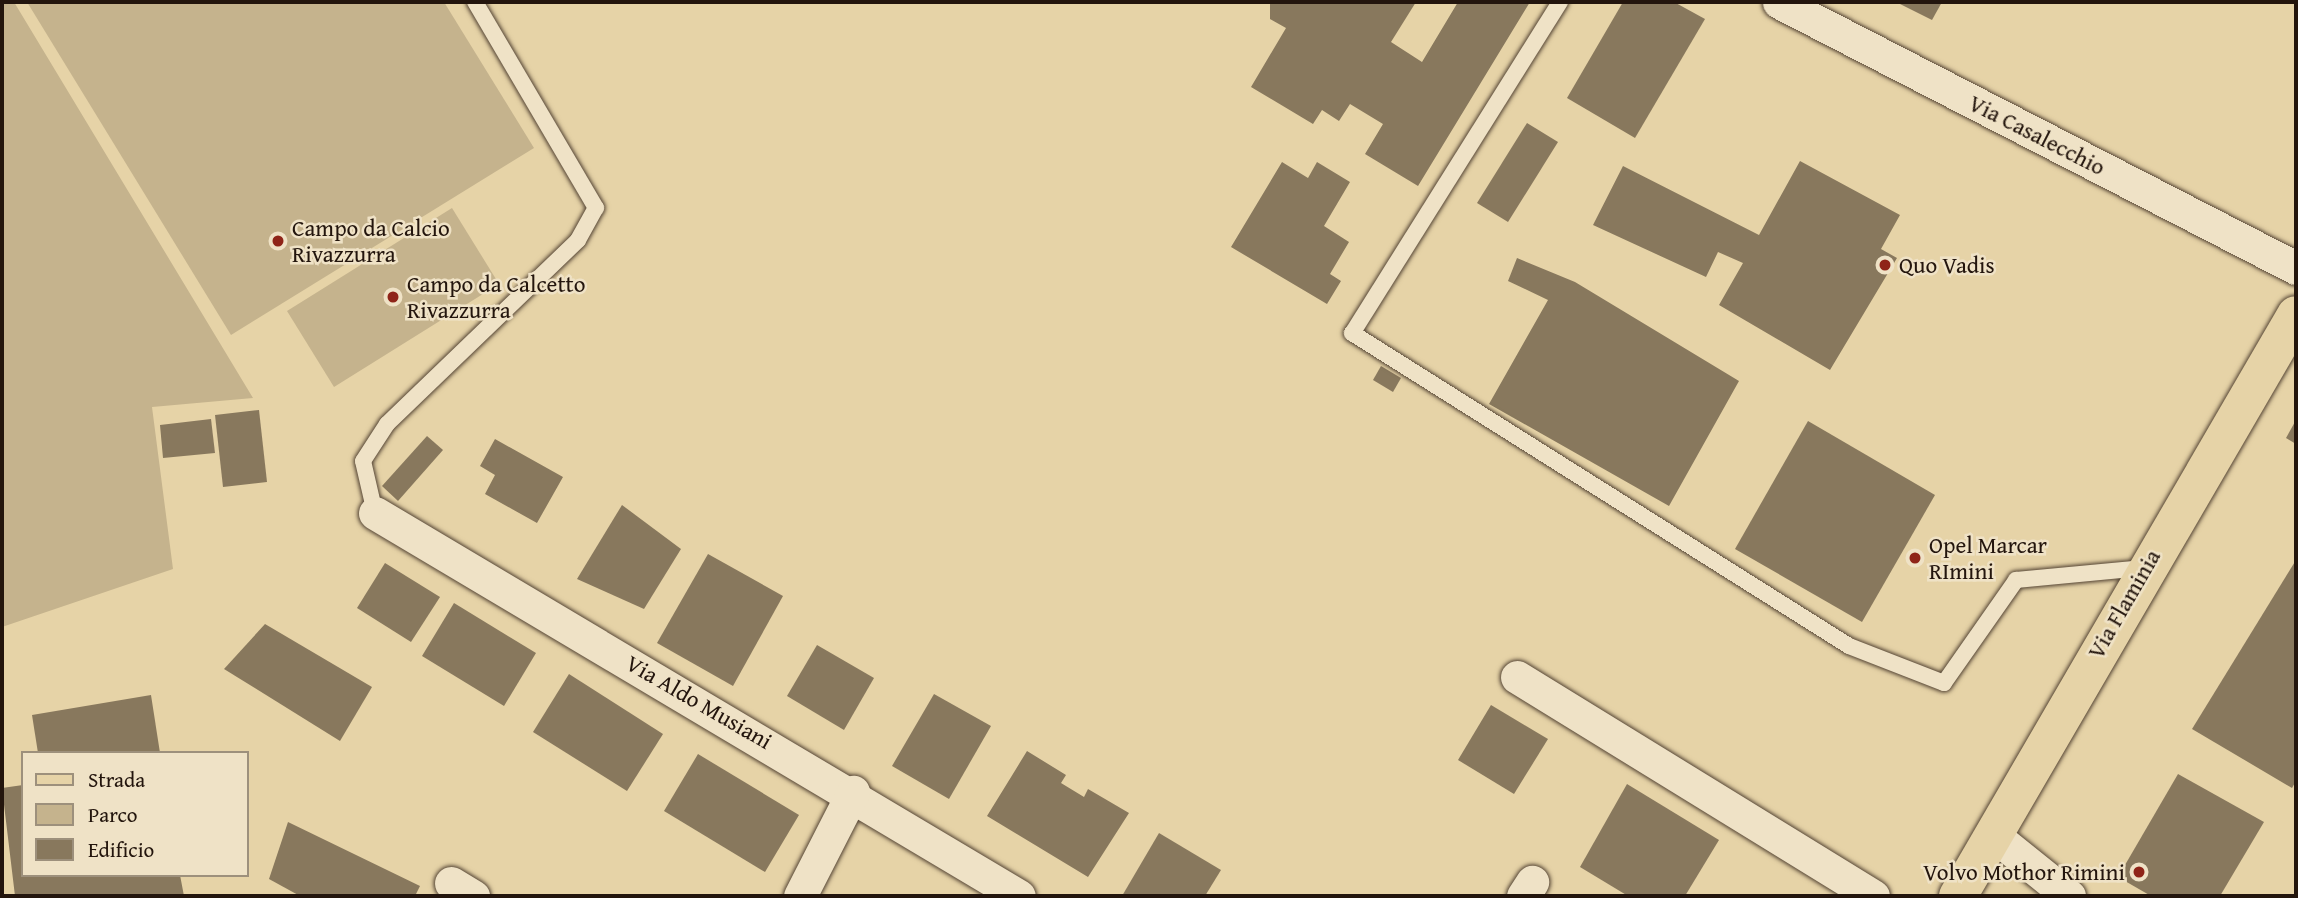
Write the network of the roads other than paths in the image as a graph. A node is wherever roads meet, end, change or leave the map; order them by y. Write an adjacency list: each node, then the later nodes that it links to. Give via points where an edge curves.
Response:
1 (475, 2): 6 (lane, via 596,208 578,240 387,424 363,461)
2 (1560, 2): 7 (lane, via 1352,332 1849,646 1944,683 2016,580)
3 (1779, 2): 4 (street, Via Casalecchio)
4 (2296, 268)
5 (2296, 315): 7 (main road, Via Flaminia)
6 (375, 513): 9 (street, Via Aldo Musiani)
7 (2144, 568): 10 (main road, Via Flaminia)
8 (1517, 677): 13 (street)
9 (853, 792): 11 (street); 12 (street, Via Aldo Musiani)
10 (1992, 834): 14 (main road, Via Flaminia); 15 (street)
11 (800, 896)
12 (1020, 896)
13 (1873, 896)
14 (1958, 896)
15 (2069, 896)

